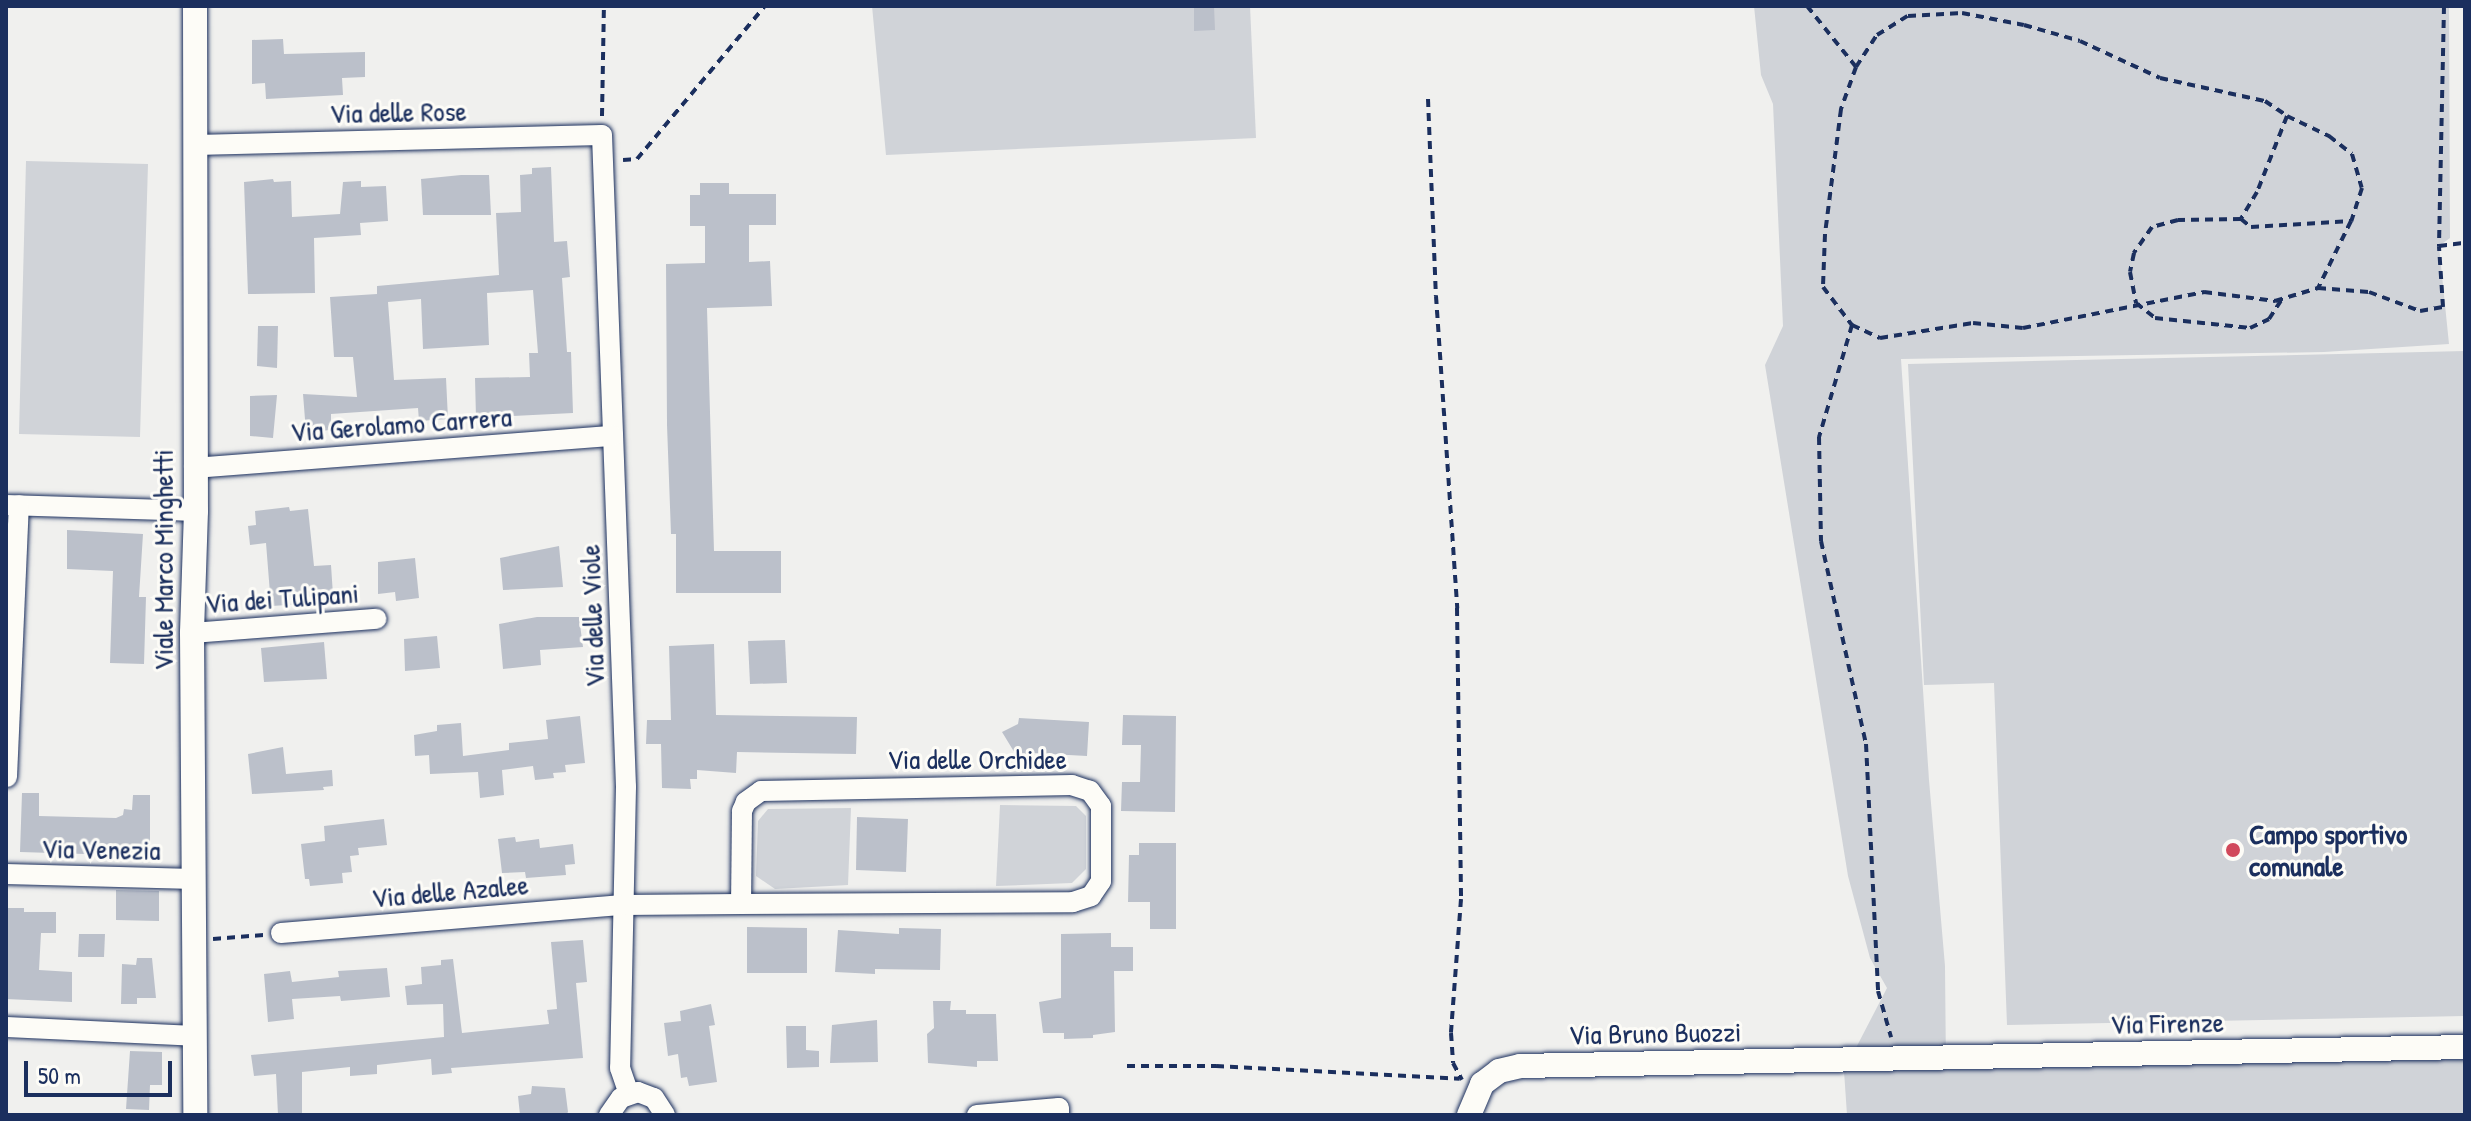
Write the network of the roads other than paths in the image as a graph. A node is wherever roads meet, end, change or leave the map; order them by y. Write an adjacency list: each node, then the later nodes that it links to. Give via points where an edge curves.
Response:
1 (195, 6): 3 (street, Viale Marco Minghetti)
2 (602, 135): 3 (street, Via delle Rose); 4 (street, Via delle Viole)
3 (195, 145): 5 (street, Viale Marco Minghetti)
4 (613, 436): 5 (street, Via Gerolamo Carrera); 14 (street, Via delle Viole, via 626,787)
5 (194, 468): 7 (street, Viale Marco Minghetti)
6 (12, 505): 7 (street); 10 (street)
7 (196, 511): 9 (street, Viale Marco Minghetti)
8 (376, 619): 9 (street, Via dei Tulipani)
9 (192, 633): 12 (street, Viale Marco Minghetti)
10 (7, 777)
11 (6, 874): 12 (street, Via Venezia)
12 (194, 879): 17 (street, Viale Marco Minghetti)
13 (741, 904): 13 (street, Via delle Orchidee, via 1082,900 1101,881 1101,806 1090,791 1072,785 761,791 742,811); 14 (street, Via delle Orchidee)
14 (623, 905): 15 (street, Via delle Azalee); 20 (street, Via delle Viole, via 620,1068)
15 (281, 933)
16 (6, 1027): 17 (street)
17 (195, 1036): 23 (street, Viale Marco Minghetti)
18 (2465, 1047): 19 (street, Via Firenze)
19 (1870, 1058): 21 (street, Via Bruno Buozzi, via 1520,1066 1490,1076)
20 (629, 1094): 24 (street); 25 (street, via 654,1098)
21 (1468, 1095)
22 (1059, 1112): 26 (street)
23 (195, 1115)
24 (609, 1115)
25 (665, 1115)
26 (977, 1115)

